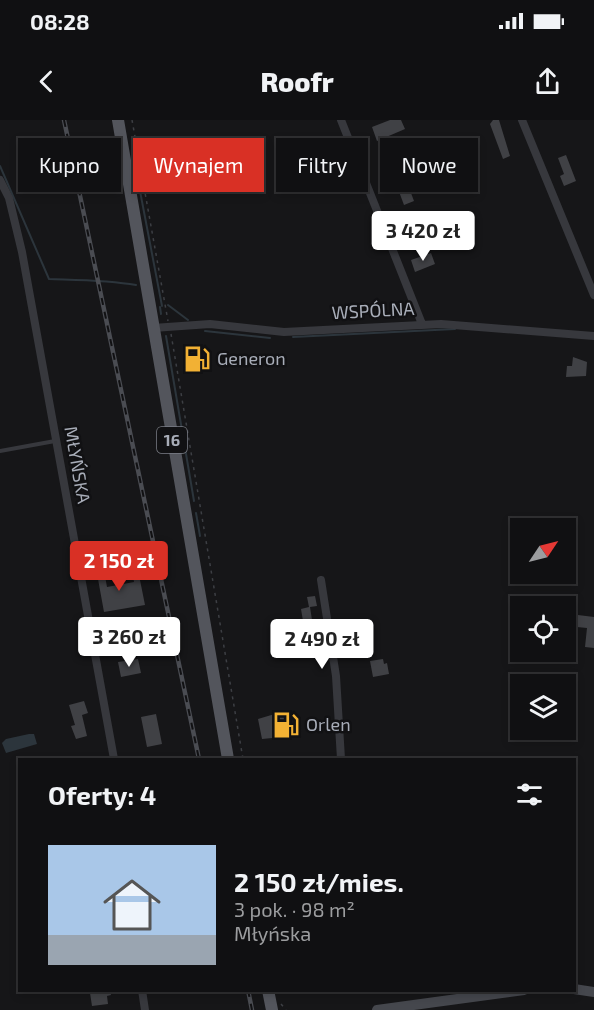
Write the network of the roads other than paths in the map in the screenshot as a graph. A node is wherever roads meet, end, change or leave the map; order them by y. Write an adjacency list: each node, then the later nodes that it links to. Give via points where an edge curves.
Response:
1 (118, 120): 7 (main road, 16)
2 (341, 120): 6 (street)
3 (522, 120): 5 (street)
4 (0, 180): 9 (street, MŁYŃSKA, via 9,198 22,252)
5 (594, 295)
6 (422, 324): 7 (street, WSPÓLNA, via 284,332 210,324); 8 (street, WSPÓLNA)
7 (153, 328): 13 (main road, 16)
8 (594, 336)
9 (57, 440): 10 (lane); 12 (street, MŁYŃSKA)
10 (0, 451)
11 (321, 580): 14 (street, via 336,676)
12 (114, 758)
13 (228, 758)
14 (341, 758)
15 (576, 989): 19 (main road)
16 (142, 992): 20 (street)
17 (268, 992): 21 (main road)
18 (509, 992): 22 (main road)
19 (594, 992)
20 (145, 1010)
21 (272, 1010)
22 (377, 1010)

